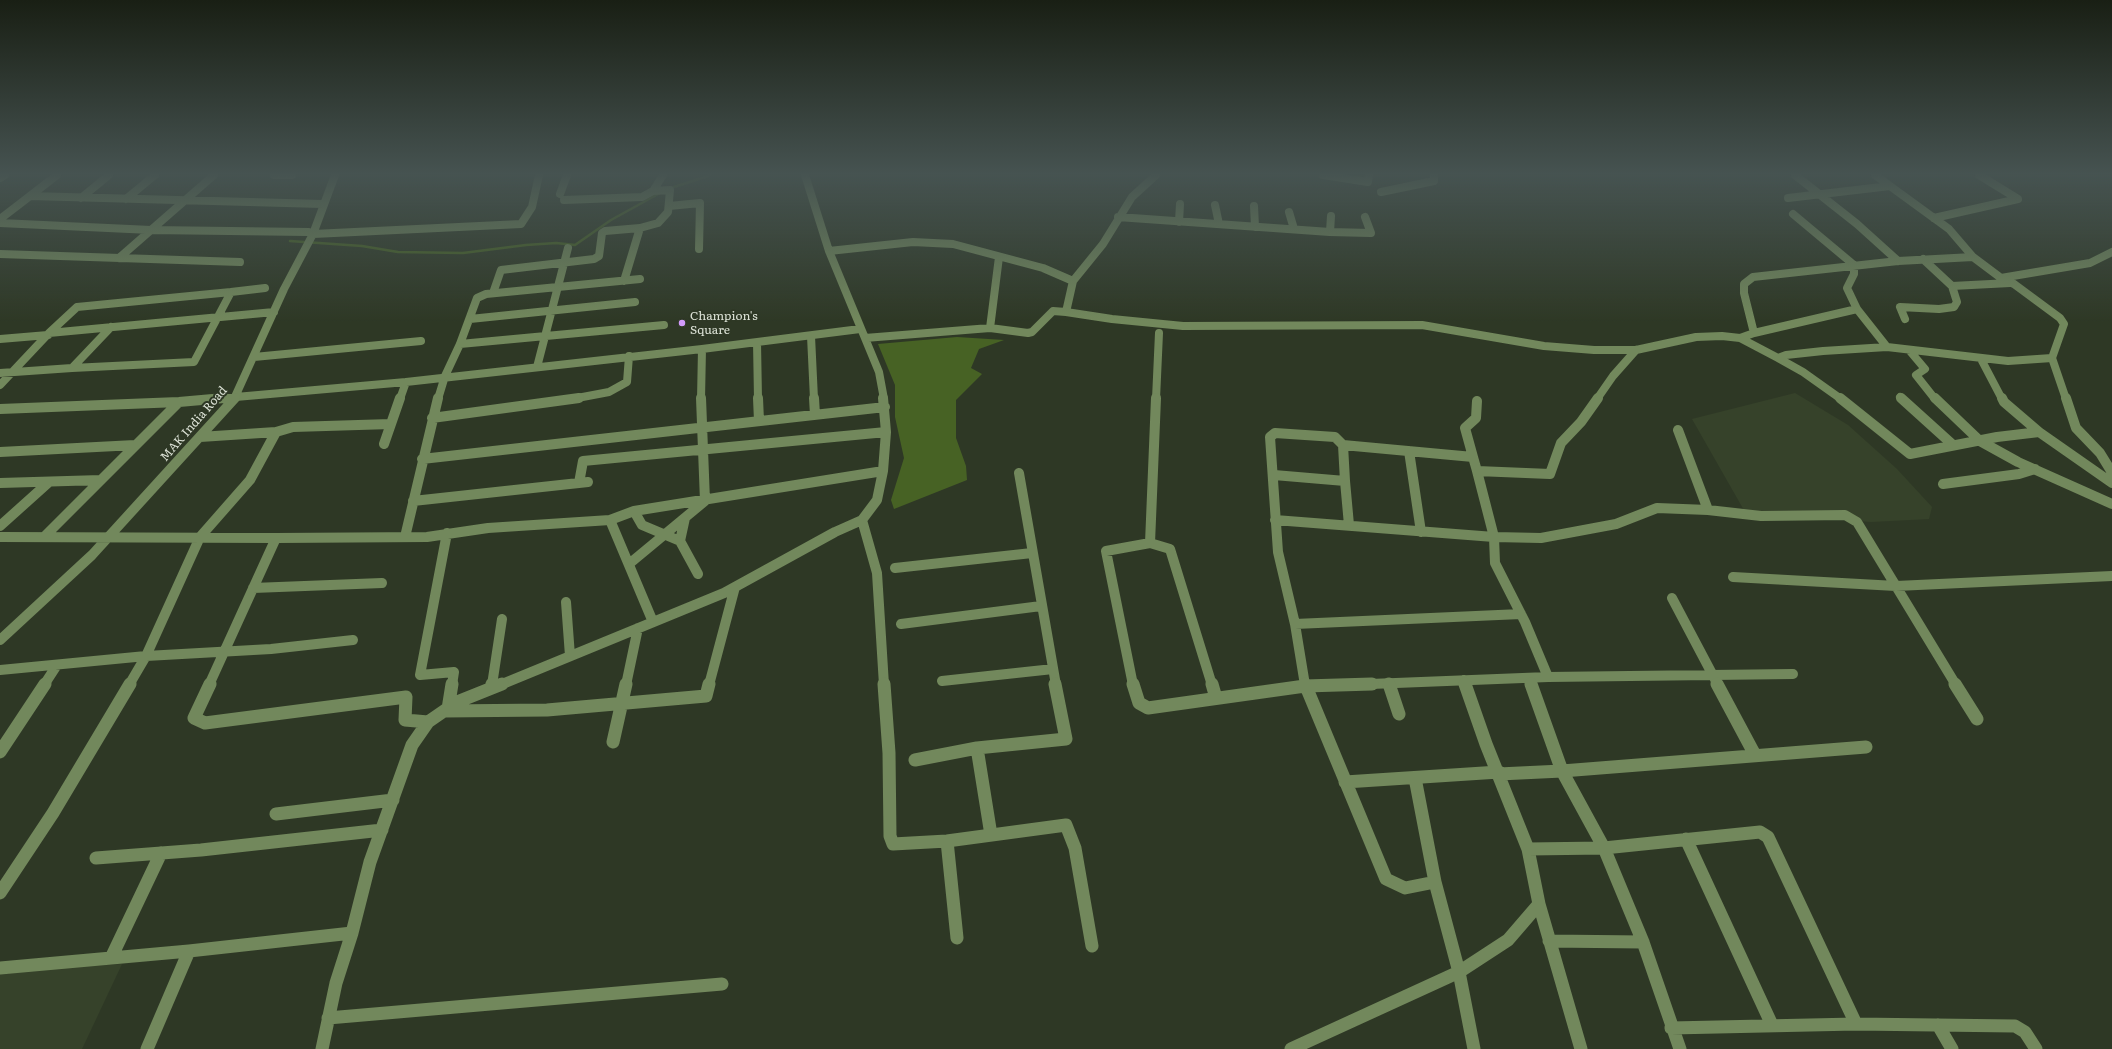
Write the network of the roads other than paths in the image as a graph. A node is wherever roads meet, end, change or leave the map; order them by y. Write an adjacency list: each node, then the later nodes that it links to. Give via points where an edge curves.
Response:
1 (0, 224): 20 (street)
2 (157, 224): 20 (street)
3 (316, 224): 22 (street, MAK India Road)
4 (521, 224): 22 (street)
5 (652, 224): 18 (street)
6 (700, 224): 24 (street)
7 (820, 224): 25 (street)
8 (1114, 224): 39 (street, via 1103,244)
9 (1219, 224): 17 (street)
10 (1255, 224): 17 (street)
11 (1293, 224): 19 (street)
12 (1331, 224): 21 (street)
13 (1368, 224): 21 (street, via 1372,233)
14 (1805, 224): 35 (street)
15 (1857, 224): 32 (street)
16 (1942, 224): 29 (street)
17 (1255, 227): 19 (street)
18 (640, 228): 34 (street, via 605,231 602,233 599,256 588,261); 38 (street)
19 (1294, 229): 21 (street)
20 (151, 230): 22 (street, via 310,232); 30 (street)
21 (1330, 232)
22 (311, 240): 49 (street, MAK India Road)
23 (568, 248): 34 (street)
24 (700, 249)
25 (829, 251): 28 (street, via 913,242 953,244); 57 (street)
26 (2112, 252): 36 (street, via 2090,263)
27 (0, 254): 30 (street)
28 (999, 257): 39 (street, via 1043,268); 56 (street)
29 (1973, 257): 31 (street); 36 (street, via 1984,268)
30 (119, 258): 33 (street)
31 (1923, 259): 32 (street); 42 (street)
32 (1898, 261): 35 (street)
33 (240, 262)
34 (564, 262): 41 (street); 45 (street, via 501,270)
35 (1854, 265): 47 (street, via 1854,274 1848,288); 59 (street, via 1753,277 1744,284 1744,293)
36 (2001, 278): 40 (street)
37 (640, 279): 38 (street)
38 (624, 280): 41 (street)
39 (1073, 281): 50 (street)
40 (2012, 283): 42 (street); 75 (street, via 2056,313 2064,324)
41 (558, 286): 45 (street); 48 (street)
42 (1952, 286): 53 (street, via 1957,302 1954,307 1900,307)
43 (265, 288): 44 (street)
44 (231, 292): 51 (street); 60 (street, via 77,307)
45 (493, 293): 52 (street, via 477,298)
46 (635, 302): 48 (street)
47 (1858, 309): 59 (street); 68 (street)
48 (552, 310): 52 (street); 61 (street)
49 (274, 312): 51 (street); 73 (street, MAK India Road)
50 (1066, 312): 56 (street, via 1053,311 1032,332); 70 (street, via 1183,326 1422,325 1544,346)
51 (218, 318): 55 (street); 78 (street, via 194,362)
52 (470, 319): 67 (street)
53 (1905, 319)
54 (664, 325): 61 (street)
55 (111, 328): 60 (street); 78 (street)
56 (990, 328): 57 (street)
57 (862, 333): 62 (street); 88 (street, via 879,372)
58 (1159, 333): 143 (street)
59 (1754, 333): 63 (street)
60 (48, 334): 64 (street); 79 (street)
61 (545, 336): 67 (street); 77 (street)
62 (811, 336): 66 (street); 90 (street)
63 (1740, 338): 70 (street, via 1696,338); 74 (street)
64 (0, 339)
65 (421, 341): 73 (street)
66 (757, 342): 69 (street); 92 (street)
67 (460, 344): 81 (street)
68 (1887, 347): 71 (street); 74 (street, via 1823,351)
69 (702, 349): 72 (street); 94 (street)
70 (1636, 350): 112 (street, via 1613,376 1581,422 1561,443 1550,474)
71 (1909, 350): 76 (street); 100 (street, via 1925,369 1916,375 1920,382)
72 (629, 356): 77 (street); 91 (street, via 627,382 609,392 587,398)
73 (254, 357): 84 (street, MAK India Road)
74 (1778, 358): 104 (street, via 1836,395 1910,454)
75 (2052, 358): 76 (street, via 2008,361); 117 (street, via 2076,428 2100,453 2111,471)
76 (1981, 359): 98 (street, via 2004,402)
77 (537, 367): 81 (street)
78 (72, 368): 79 (street)
79 (14, 371): 80 (street); 83 (street)
80 (0, 374)
81 (446, 376): 82 (street); 91 (street)
82 (406, 382): 84 (street); 93 (street)
83 (0, 385)
84 (236, 397): 86 (street); 99 (street, MAK India Road)
85 (1900, 397): 104 (street)
86 (179, 402): 89 (street); 102 (street)
87 (1477, 402): 108 (street, via 1476,418 1465,428)
88 (885, 407): 90 (street); 97 (street)
89 (0, 408)
90 (815, 415): 92 (street)
91 (432, 418): 109 (street)
92 (759, 421): 94 (street)
93 (391, 424): 96 (street, via 293,427); 101 (street)
94 (701, 428): 105 (street); 109 (street)
95 (1678, 430): 124 (street)
96 (276, 432): 99 (street); 138 (street, via 250,480)
97 (886, 432): 105 (street); 111 (street)
98 (2039, 432): 100 (street); 117 (street)
99 (200, 437): 135 (street, MAK India Road)
100 (1980, 441): 104 (street); 110 (street)
101 (384, 444)
102 (135, 445): 107 (street); 115 (street)
103 (1344, 445): 106 (street); 114 (street, via 1335,437 1275,433 1270,437); 116 (street)
104 (1953, 445)
105 (702, 450): 121 (street, via 583,461 584,483); 122 (street)
106 (1409, 451): 108 (street); 132 (street)
107 (0, 452)
108 (1473, 457): 112 (street)
109 (422, 459): 121 (street)
110 (2035, 469): 120 (street, via 2019,474); 123 (street)
111 (882, 471): 122 (street); 128 (street, via 877,500)
112 (1477, 471): 140 (street)
113 (1019, 473): 144 (street)
114 (1274, 475): 116 (street); 129 (street)
115 (101, 480): 118 (street); 137 (street)
116 (1346, 480): 130 (street)
117 (2112, 481)
118 (49, 482): 119 (street); 131 (street)
119 (0, 483)
120 (1943, 484)
121 (413, 501): 139 (street)
122 (705, 501): 125 (street); 126 (street)
123 (2112, 504)
124 (1708, 510): 140 (street, via 1657,508 1616,524 1541,538); 151 (street, via 1761,516 1845,515 1857,522)
125 (634, 511): 127 (street); 134 (street, via 642,524)
126 (685, 518): 134 (street); 142 (street)
127 (610, 520): 133 (street); 145 (street)
128 (862, 520): 152 (street); 201 (street, via 877,573 889,753 890,836 893,844)
129 (1274, 520): 130 (street); 161 (street, via 1278,552)
130 (1349, 525): 132 (street)
131 (0, 526)
132 (1421, 532): 140 (street)
133 (447, 533): 139 (street, via 427,537); 182 (street, via 420,675 454,672)
134 (665, 534): 142 (street); 145 (street)
135 (109, 536): 137 (street); 138 (street); 163 (street, MAK India Road, via 92,555)
136 (0, 537): 137 (street)
137 (44, 537)
138 (200, 537): 141 (street); 166 (street)
139 (405, 537): 141 (street)
140 (1494, 537): 157 (street, via 1495,563)
141 (276, 538): 153 (street)
142 (680, 541): 147 (street)
143 (1150, 543): 180 (street, via 1170,549); 180 (street, via 1106,551 1132,681 1139,703 1148,708)
144 (1032, 552): 146 (street); 156 (street)
145 (628, 564): 159 (street)
146 (895, 568)
147 (698, 574)
148 (2112, 576): 151 (street)
149 (1733, 577): 151 (street)
150 (382, 583): 153 (street)
151 (1896, 586): 184 (street)
152 (735, 587): 159 (street); 181 (street, via 706,696)
153 (253, 588): 165 (street)
154 (1672, 598): 172 (street)
155 (566, 602): 167 (street)
156 (1041, 606): 160 (street); 169 (street)
157 (1521, 614): 161 (street); 173 (street)
158 (502, 619): 179 (street)
159 (653, 622): 162 (street)
160 (901, 624)
161 (1295, 624): 178 (street)
162 (638, 628): 167 (street); 181 (street)
163 (0, 640)
164 (353, 640): 165 (street)
165 (225, 651): 166 (street); 185 (street, via 194,718 205,723 406,697 405,720)
166 (146, 656): 168 (street); 207 (street, via 53,812)
167 (570, 656): 179 (street)
168 (57, 666): 170 (street); 189 (street)
169 (1053, 669): 176 (street); 188 (street, via 1066,739)
170 (0, 670)
171 (1793, 674): 172 (street)
172 (1714, 675): 173 (street); 190 (street)
173 (1548, 677): 174 (street)
174 (1529, 678): 175 (street); 192 (street)
175 (1464, 680): 177 (street); 193 (street)
176 (942, 681)
177 (1389, 684): 178 (street); 183 (street)
178 (1305, 686): 180 (street); 195 (street)
179 (491, 688): 182 (street, via 457,702)
180 (1216, 698)
181 (621, 704): 182 (street, via 547,710); 186 (street)
182 (446, 710): 185 (street)
183 (1398, 714)
184 (1977, 718)
185 (428, 722): 196 (street, via 412,745)
186 (613, 742)
187 (1866, 747): 190 (street)
188 (977, 748): 191 (street); 199 (street)
189 (1, 750)
190 (1756, 755): 192 (street)
191 (915, 760)
192 (1562, 771): 193 (street); 202 (street)
193 (1499, 773): 194 (street); 203 (street)
194 (1415, 778): 195 (street); 206 (street)
195 (1345, 782): 206 (street, via 1386,879 1406,888)
196 (393, 800): 197 (street); 198 (street)
197 (276, 814)
198 (382, 830): 204 (street); 209 (street, via 370,862)
199 (991, 835): 201 (street); 213 (street, via 1066,825 1075,848)
200 (1686, 839): 202 (street); 220 (street, via 1760,832 1768,837); 222 (street)
201 (947, 841): 210 (street)
202 (1604, 848): 203 (street); 212 (street)
203 (1528, 849): 208 (street)
204 (161, 853): 205 (street); 215 (street)
205 (96, 858)
206 (1435, 882): 217 (street)
207 (0, 893)
208 (1538, 904): 211 (street); 217 (street, via 1508,940)
209 (352, 933): 214 (street); 219 (street)
210 (957, 938)
211 (1548, 941): 212 (street); 228 (street)
212 (1643, 942): 223 (street)
213 (1092, 946)
214 (189, 951): 215 (street); 224 (street)
215 (111, 958): 216 (street)
216 (0, 968)
217 (1459, 972): 226 (street); 227 (street)
218 (722, 984): 219 (street)
219 (328, 1018): 225 (street)
220 (1856, 1024): 221 (street); 222 (street)
221 (1938, 1025): 230 (street); 231 (street, via 2015,1026 2025,1032)
222 (1772, 1026): 223 (street)
223 (1671, 1028): 229 (street)
224 (147, 1049)
225 (322, 1049)
226 (1291, 1049)
227 (1474, 1049)
228 (1581, 1049)
229 (1680, 1049)
230 (1952, 1049)
231 (2036, 1049)

